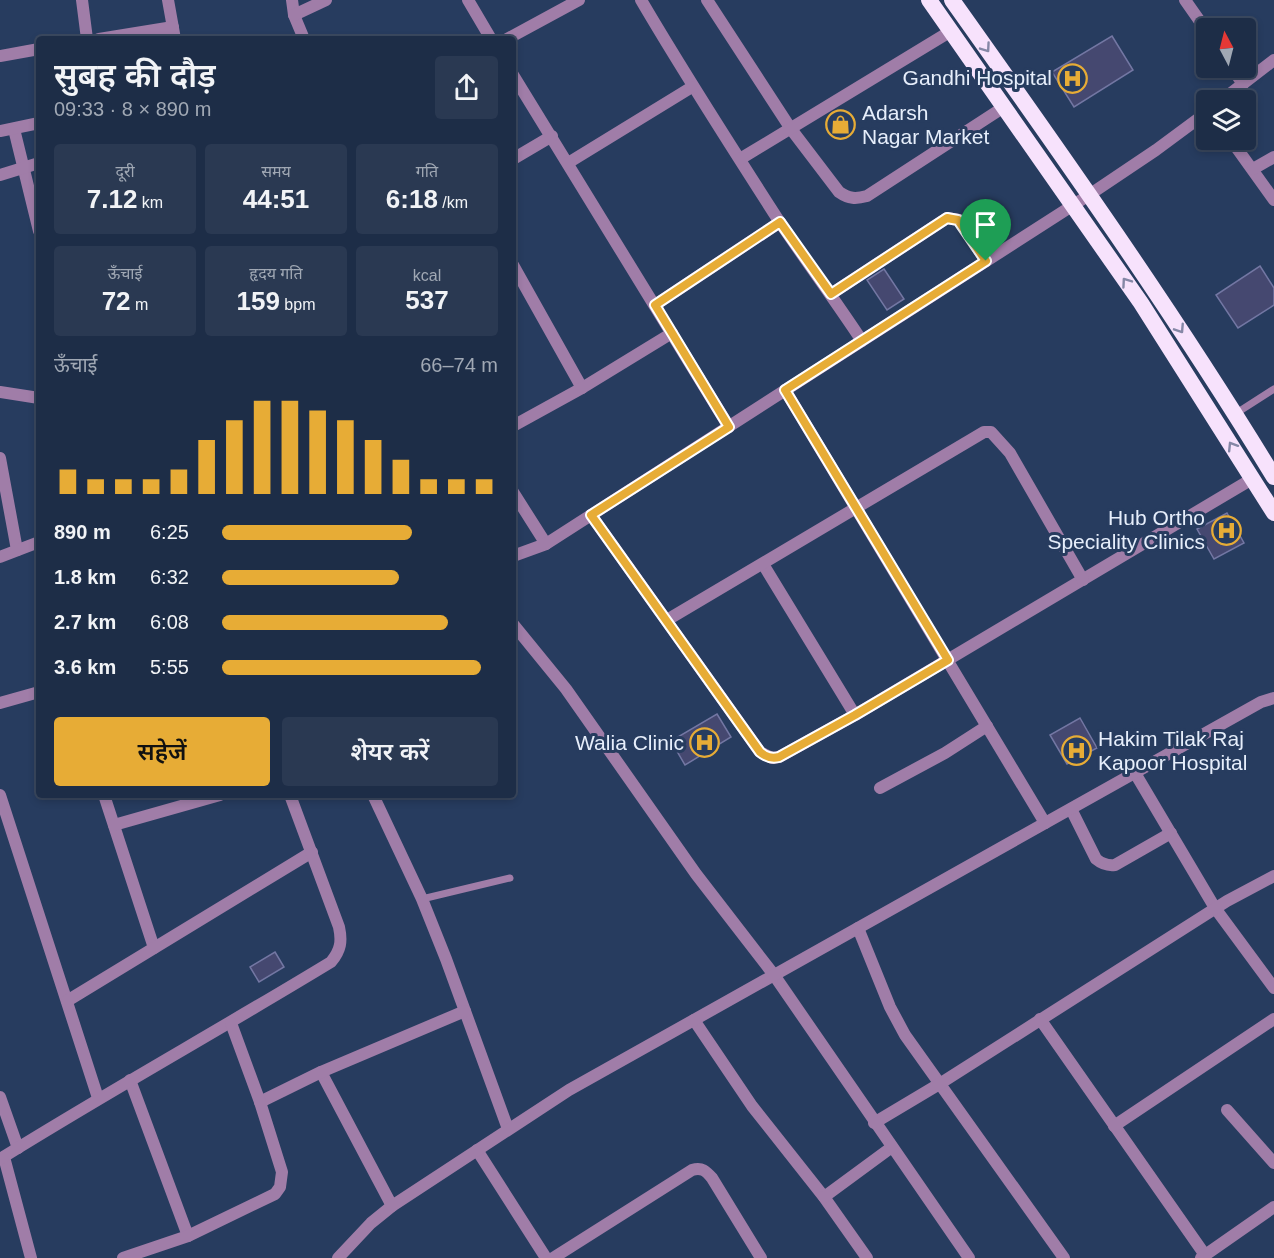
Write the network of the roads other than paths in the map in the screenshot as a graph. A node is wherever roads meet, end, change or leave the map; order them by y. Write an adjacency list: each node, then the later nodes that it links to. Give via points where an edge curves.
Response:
1 (82, 0): 16 (street)
2 (168, 0): 15 (street)
3 (292, 0): 12 (street)
4 (326, 0): 12 (street)
5 (468, 0): 19 (street)
6 (579, 0): 20 (street)
7 (641, 0): 27 (street)
8 (707, 0): 33 (street)
9 (929, 0): 14 (highway)
10 (952, 0): 45 (highway, one-way to 45)
11 (1185, 0): 13 (street)
12 (294, 15): 18 (street)
13 (1198, 18)
14 (951, 31): 29 (highway); 33 (street)
15 (174, 33): 17 (street)
16 (87, 36)
17 (136, 36)
18 (303, 36)
19 (489, 36)
20 (513, 36)
21 (36, 50): 22 (street)
22 (0, 56)
23 (1274, 60): 26 (street)
24 (1239, 78): 26 (street)
25 (516, 80): 35 (street)
26 (1243, 84): 28 (street)
27 (692, 87): 39 (street); 40 (street)
28 (1235, 90)
29 (1004, 107): 33 (street, via 867,196 856,199 839,192); 47 (highway)
30 (1196, 120): 45 (street)
31 (36, 124): 32 (street)
32 (15, 129): 34 (street); 42 (street)
33 (791, 129): 39 (street)
34 (0, 131)
35 (552, 136): 37 (street); 40 (street)
36 (1239, 150): 43 (street)
37 (516, 157)
38 (1274, 157): 43 (street)
39 (740, 159): 49 (street)
40 (568, 162): 53 (street)
41 (36, 164): 42 (street)
42 (24, 167): 44 (street); 48 (street)
43 (1253, 169): 46 (street)
44 (0, 175)
45 (1089, 195): 47 (street); 61 (highway, one-way to 61)
46 (1274, 200)
47 (1072, 205): 50 (street); 66 (highway, one-way to 47, via 1141,303)
48 (36, 218)
49 (780, 222): 52 (street); 53 (street)
50 (986, 261): 52 (street, via 958,220 947,218); 55 (street)
51 (516, 270): 56 (street)
52 (831, 294): 55 (street)
53 (655, 305): 54 (street)
54 (672, 333): 56 (street); 63 (street)
55 (862, 341): 58 (street)
56 (582, 388): 62 (street)
57 (1274, 389): 61 (lane)
58 (785, 390): 63 (street); 68 (street)
59 (0, 392): 60 (street)
60 (36, 398)
61 (1235, 414): 65 (highway)
62 (516, 424)
63 (729, 427): 70 (street)
64 (0, 458): 73 (street)
65 (1274, 477)
66 (1252, 479): 69 (highway); 77 (street)
67 (516, 497): 72 (street)
68 (856, 508): 76 (street); 77 (street, via 984,432 991,432 1010,453); 80 (street)
69 (1274, 513)
70 (591, 515): 72 (street); 78 (street)
71 (36, 543): 73 (street)
72 (546, 544): 74 (street)
73 (17, 550): 75 (street)
74 (516, 555)
75 (0, 557)
76 (763, 564): 78 (street); 86 (street)
77 (1083, 580): 80 (street)
78 (667, 620): 86 (street, via 765,756 779,757)
79 (516, 628): 106 (street, via 566,689 696,874)
80 (948, 660): 86 (street); 87 (street)
81 (1274, 690): 84 (street)
82 (36, 693): 85 (street)
83 (1274, 698): 84 (street)
84 (1261, 702): 88 (street)
85 (0, 703)
86 (855, 715)
87 (987, 726): 89 (street); 96 (street)
88 (1135, 773): 95 (street); 98 (street)
89 (880, 788)
90 (105, 798): 97 (street)
91 (209, 798): 97 (street)
92 (292, 798): 99 (street)
93 (379, 798): 102 (street)
94 (1, 800): 108 (street)
95 (1071, 809): 96 (street); 98 (street, via 1096,859 1108,866)
96 (1045, 823): 104 (street)
97 (114, 825): 105 (street)
98 (1171, 833): 103 (street)
99 (312, 852): 105 (street); 113 (street, via 342,940 338,954)
100 (1274, 876): 103 (street)
101 (510, 878): 102 (lane)
102 (422, 899): 109 (street)
103 (1215, 909): 107 (street); 110 (street)
104 (858, 928): 106 (street); 116 (street, via 904,1035)
105 (154, 948): 108 (street)
106 (774, 975): 112 (street); 121 (street)
107 (1274, 988)
108 (67, 1001): 118 (street)
109 (465, 1011): 114 (street); 123 (street)
110 (1040, 1019): 116 (street); 122 (street)
111 (1274, 1019): 122 (street)
112 (694, 1020): 123 (street); 129 (street, via 752,1106)
113 (231, 1023): 115 (street); 119 (street)
114 (321, 1072): 119 (street); 130 (street)
115 (130, 1080): 118 (street); 132 (street)
116 (941, 1083): 121 (street); 141 (street)
117 (0, 1097): 125 (street)
118 (98, 1098): 125 (street)
119 (261, 1102): 132 (street, via 282,1172 280,1187 276,1194)
120 (1227, 1110): 128 (street)
121 (874, 1123): 124 (street)
122 (1114, 1126): 133 (street)
123 (508, 1129): 126 (street)
124 (892, 1147): 129 (street); 140 (street)
125 (18, 1148): 127 (street)
126 (477, 1150): 130 (street); 137 (street)
127 (2, 1158): 134 (street)
128 (1274, 1163)
129 (824, 1197): 139 (street)
130 (392, 1206): 136 (street, via 371,1222)
131 (1274, 1207): 133 (street)
132 (188, 1236): 135 (street)
133 (1203, 1256)
134 (31, 1258)
135 (123, 1258)
136 (338, 1258)
137 (546, 1258): 138 (street, via 700,1168 712,1178)
138 (761, 1258)
139 (867, 1258)
140 (969, 1258)
141 (1064, 1258)

